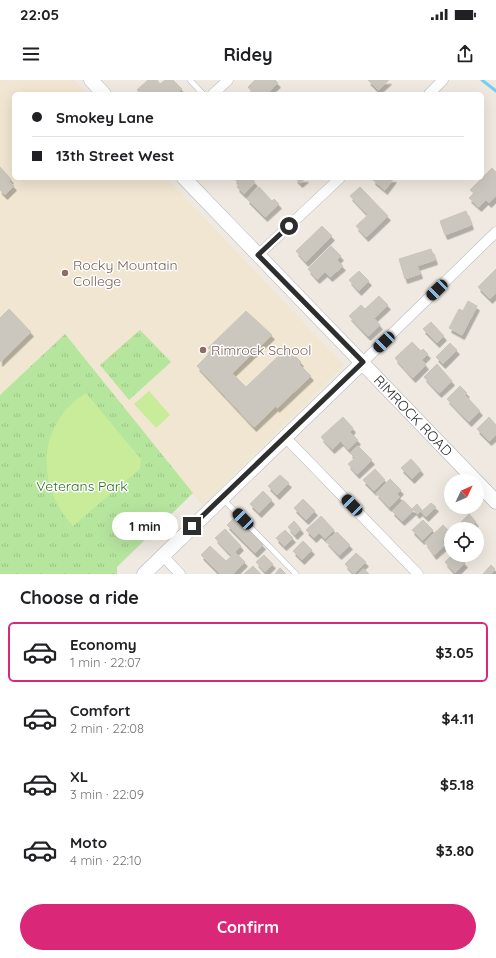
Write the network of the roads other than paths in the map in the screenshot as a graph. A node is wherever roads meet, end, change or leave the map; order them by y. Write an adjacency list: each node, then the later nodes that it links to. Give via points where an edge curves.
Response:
1 (91, 80): 5 (main road)
2 (190, 80): 6 (lane)
3 (228, 80): 7 (street)
4 (444, 80): 8 (street)
5 (102, 92)
6 (201, 92)
7 (215, 92)
8 (431, 92)
9 (186, 180): 12 (main road, RIMROCK ROAD)
10 (338, 180): 12 (street)
11 (494, 239): 13 (street)
12 (258, 255): 13 (main road, RIMROCK ROAD)
13 (363, 362): 14 (main road); 15 (main road, RIMROCK ROAD)
14 (285, 437): 17 (main road); 23 (street)
15 (468, 474)
16 (484, 490): 18 (main road, RIMROCK ROAD)
17 (222, 497): 19 (main road); 22 (lane)
18 (496, 502)
19 (162, 556): 20 (main road); 21 (street)
20 (144, 574)
21 (180, 574)
22 (296, 574)
23 (418, 574)

